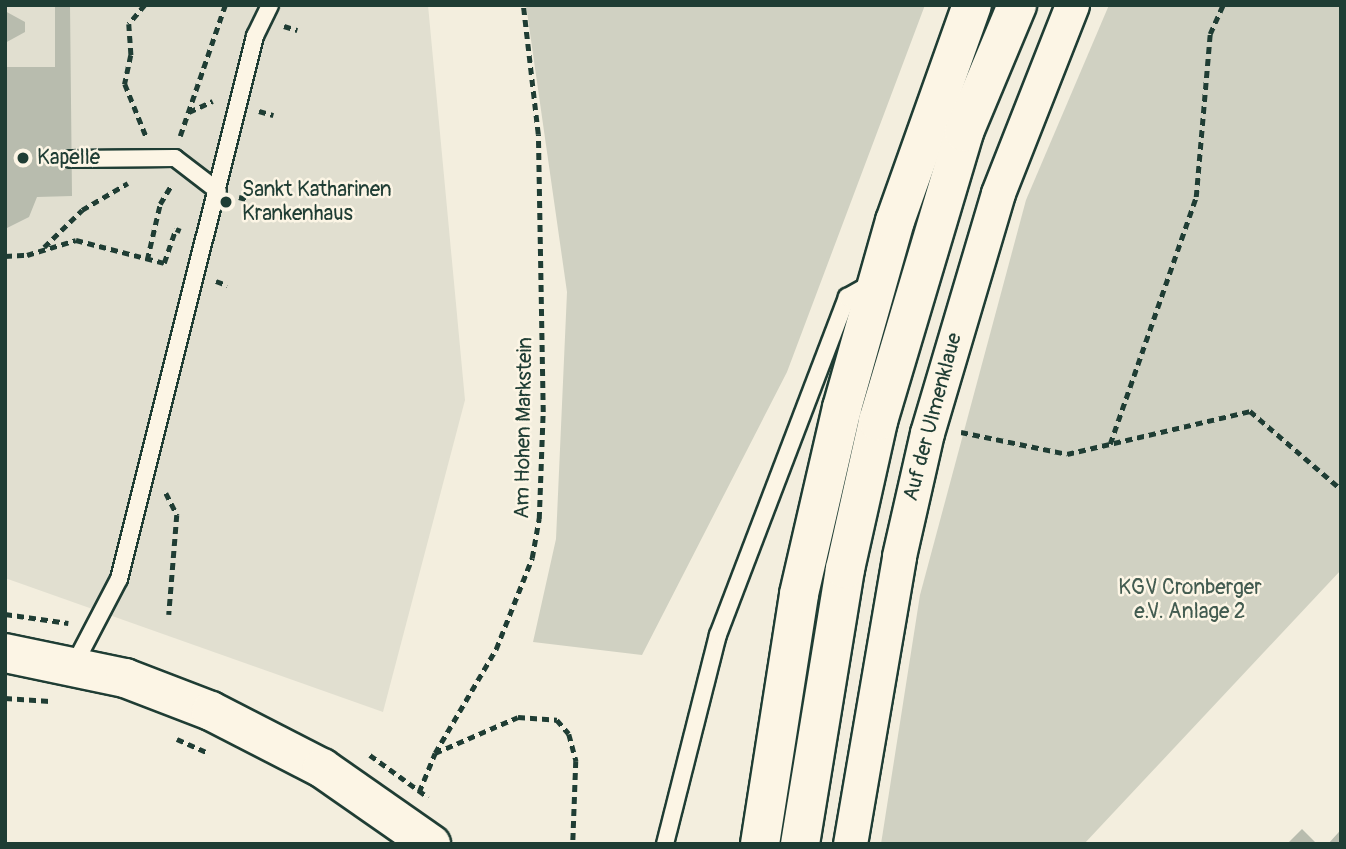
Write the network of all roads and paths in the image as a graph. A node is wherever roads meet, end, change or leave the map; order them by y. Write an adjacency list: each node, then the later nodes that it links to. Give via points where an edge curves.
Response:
1 (145, 5): 9 (path, via 129,24 131,55 125,84 146,138)
2 (225, 5): 9 (path)
3 (270, 5): 11 (lane, via 255,36)
4 (523, 5): 25 (path, Am Hohen Markstein, via 538,134 543,412 539,519 532,558 496,649)
5 (972, 5): 16 (main road, via 930,116)
6 (1017, 5): 31 (main road, via 964,132 878,421 845,569)
7 (1072, 5): 17 (street, Auf der Ulmenklaue, via 998,193)
8 (1223, 5): 18 (path, via 1210,34 1196,197)
9 (175, 158): 10 (lane); 11 (lane); 13 (path, via 139,174 113,196 82,210); 15 (path, via 171,189 160,204)
10 (71, 159)
11 (218, 191): 23 (lane, via 119,579)
12 (191, 234): 15 (path, via 176,229 164,263)
13 (43, 248): 14 (path); 15 (path, via 76,240)
14 (5, 256)
15 (147, 260)
16 (879, 279): 29 (lane, via 847,297 818,383 736,587 718,635); 30 (main road, via 842,408 799,594)
17 (929, 425): 18 (path, via 1067,454); 32 (street, Auf der Ulmenklaue, via 899,556)
18 (1110, 444): 19 (path, via 1250,411)
19 (1341, 489)
20 (177, 515): 21 (path)
21 (169, 615)
22 (5, 653): 23 (main road)
23 (74, 665): 27 (main road, via 162,690 233,721 322,768)
24 (170, 736): 26 (path)
25 (435, 753): 27 (path, Am Hohen Markstein); 28 (path, via 518,717 557,720 569,734 576,761)
26 (218, 757)
27 (417, 832)
28 (573, 844)
29 (665, 844)
30 (760, 844)
31 (800, 844)
32 (850, 844)

